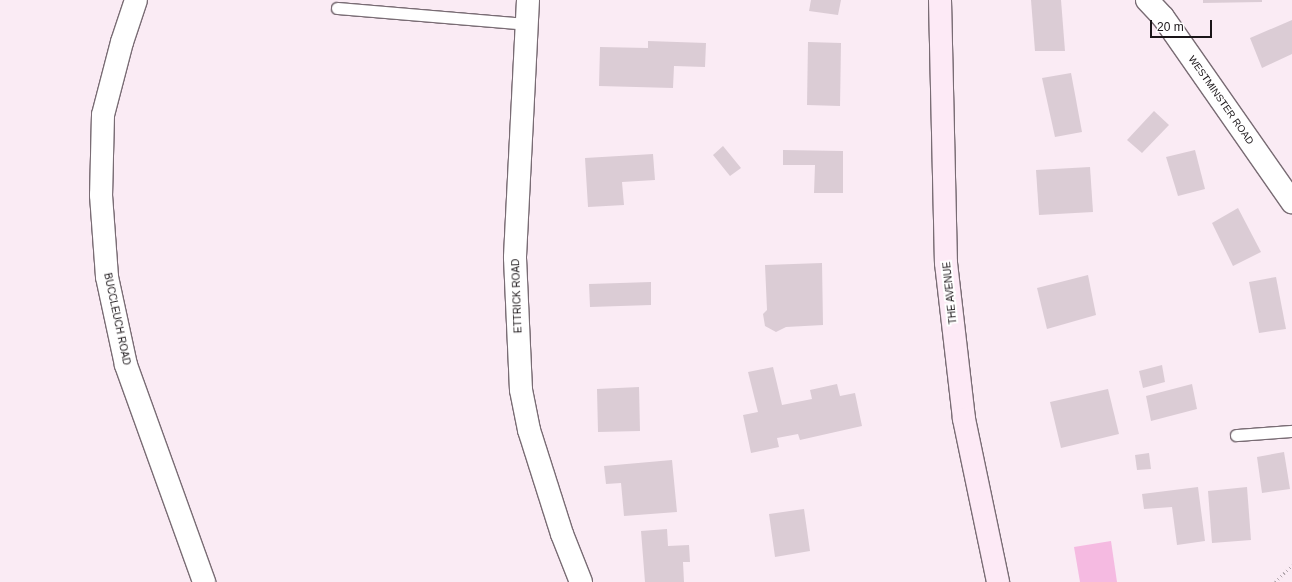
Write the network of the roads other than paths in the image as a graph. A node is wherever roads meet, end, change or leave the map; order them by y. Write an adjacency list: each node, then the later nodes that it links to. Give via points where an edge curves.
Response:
1 (136, 0): 10 (street, BUCCLEUCH ROAD, via 103,115 101,195 107,277 126,365)
2 (528, 0): 6 (street, ETTRICK ROAD)
3 (940, 0): 12 (main road, THE AVENUE, via 946,264 964,419)
4 (1147, 0): 7 (street, WESTMINSTER ROAD, via 1163,17)
5 (337, 8): 6 (lane)
6 (526, 24): 11 (street, ETTRICK ROAD, via 515,258 521,390 529,430 562,534)
7 (1292, 202)
8 (1292, 431): 9 (lane)
9 (1236, 434)
10 (204, 582)
11 (581, 582)
12 (998, 582)

